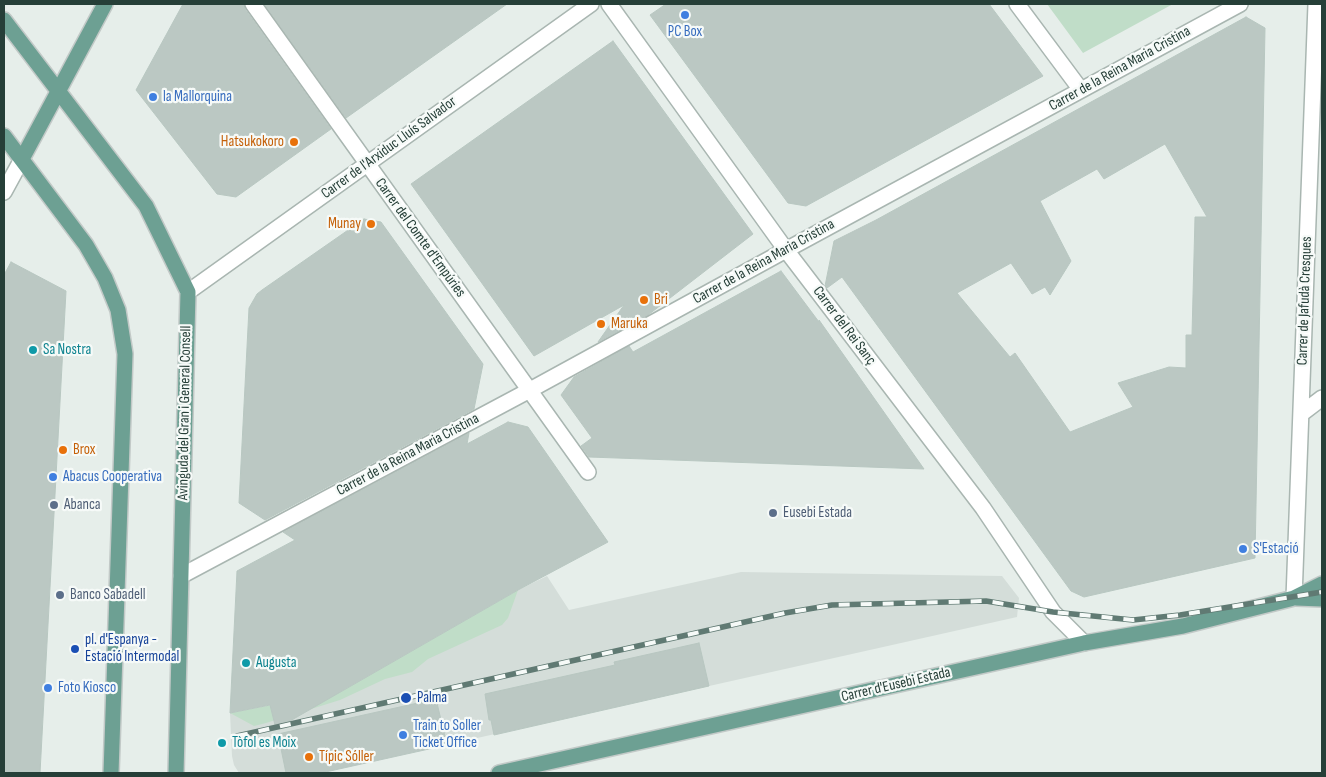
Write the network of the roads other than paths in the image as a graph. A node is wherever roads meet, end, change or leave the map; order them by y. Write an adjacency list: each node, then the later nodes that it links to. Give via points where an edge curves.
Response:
1 (105, 4): 10 (main road)
2 (253, 4): 13 (street, Carrer del Comte d'Empúries)
3 (591, 4): 13 (street, Carrer de l'Arxiduc Lluís Salvador)
4 (609, 4): 15 (street, Carrer del Rei Sanç)
5 (1016, 4): 9 (street)
6 (1240, 4): 9 (street, Carrer de la Reina Maria Cristina)
7 (1316, 4): 19 (street, Carrer de Jafudà Cresques)
8 (4, 20): 10 (main road, Avinguda del Gran i General Consell)
9 (1082, 90): 15 (street, Carrer de la Reina Maria Cristina)
10 (59, 92): 12 (main road); 16 (main road, Avinguda del Gran i General Consell, via 146,206)
11 (4, 136): 12 (main road)
12 (22, 159): 14 (street); 26 (main road, via 86,245 105,278 118,310 125,354)
13 (367, 164): 16 (street, Carrer de l'Arxiduc Lluís Salvador); 17 (street, Carrer del Comte d'Empúries)
14 (4, 192)
15 (786, 250): 17 (street, Carrer de la Reina Maria Cristina); 25 (street, Carrer del Rei Sanç, via 982,508 1053,612)
16 (188, 292): 21 (main road, Avinguda del Gran i General Consell)
17 (530, 390): 20 (street, Carrer del Comte d'Empúries); 21 (street, Carrer de la Reina Maria Cristina)
18 (1322, 398): 19 (street)
19 (1301, 414): 23 (street, Carrer de Jafudà Cresques)
20 (588, 472)
21 (181, 576): 27 (main road, Avinguda del Gran i General Consell)
22 (1322, 584): 23 (main road, Carrer d'Eusebi Estada)
23 (1294, 598): 24 (main road, Carrer d'Eusebi Estada); 25 (main road, Carrer d'Eusebi Estada, via 1183,626)
24 (1322, 599)
25 (1084, 643): 28 (main road, Carrer d'Eusebi Estada)
26 (110, 773)
27 (176, 773)
28 (499, 773)

